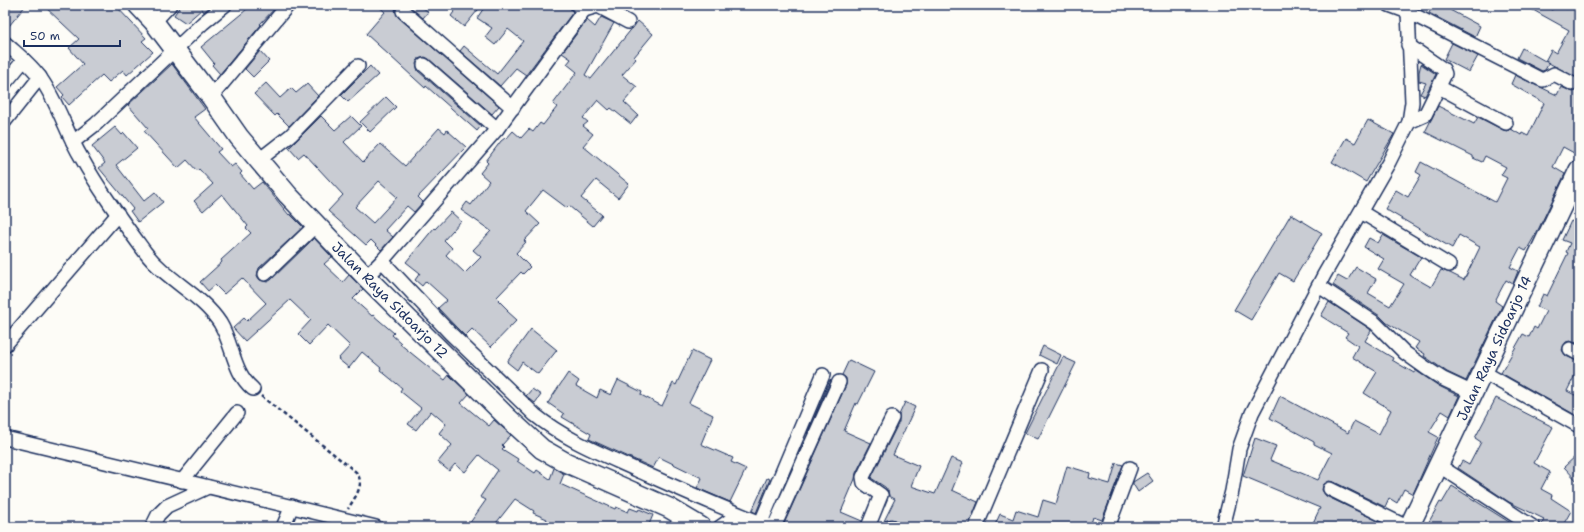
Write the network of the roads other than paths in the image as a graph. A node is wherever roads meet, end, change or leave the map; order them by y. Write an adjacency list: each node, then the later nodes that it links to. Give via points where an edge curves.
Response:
1 (138, 5): 8 (main road, Jalan Raya Sidoarjo 12)
2 (225, 5): 11 (street)
3 (288, 5): 20 (street)
4 (1389, 5): 7 (street)
5 (581, 8): 9 (street, via 598,6); 21 (street)
6 (403, 11): 21 (street)
7 (1408, 12): 12 (street); 18 (street, via 1540,79 1554,74)
8 (162, 14): 11 (main road, Jalan Raya Sidoarjo 12)
9 (628, 22)
10 (5, 43): 13 (street)
11 (181, 44): 20 (main road, Jalan Raya Sidoarjo 12); 26 (street, via 96,124)
12 (1408, 45): 19 (street, via 1445,71); 23 (street, via 1412,102)
13 (24, 60): 16 (street); 17 (street)
14 (358, 66): 27 (street, via 291,136)
15 (424, 66): 25 (street)
16 (40, 77): 22 (street); 26 (street)
17 (5, 83)
18 (1573, 84)
19 (1439, 87): 23 (street, via 1425,115); 24 (street)
20 (216, 91): 27 (main road, Jalan Raya Sidoarjo 12, via 239,137)
21 (513, 108): 25 (street)
22 (5, 121)
23 (1409, 122): 29 (street)
24 (1506, 123)
25 (497, 129): 33 (street)
26 (73, 142): 30 (street)
27 (265, 156): 31 (main road, Jalan Raya Sidoarjo 12)
28 (1579, 170): 38 (main road, Jalan Raya Sidoarjo 14)
29 (1361, 212): 32 (street); 35 (street)
30 (118, 214): 36 (street); 41 (street, via 160,268 211,311 220,323 243,379)
31 (316, 225): 33 (main road, Jalan Raya Sidoarjo 12); 34 (street)
32 (1449, 265)
33 (374, 269): 52 (main road, Jalan Raya Sidoarjo 12, via 508,418 542,449 564,462)
34 (265, 274)
35 (1319, 286): 42 (street, via 1375,323 1426,368); 63 (street, via 1262,394 1243,436)
36 (5, 345)
37 (1042, 370): 61 (street)
38 (1483, 372): 42 (main road, Jalan Raya Sidoarjo 14); 45 (street)
39 (823, 375): 56 (street)
40 (839, 382): 56 (street)
41 (253, 389)
42 (1473, 393): 47 (main road, Jalan Raya Sidoarjo 14)
43 (237, 413): 49 (street)
44 (892, 418): 60 (street, via 863,477 864,483 881,495)
45 (1579, 426)
46 (5, 438): 49 (street)
47 (1438, 465): 64 (main road, Jalan Raya Sidoarjo 14); 65 (street)
48 (1130, 468): 62 (street)
49 (182, 481): 50 (street)
50 (208, 487): 53 (street); 57 (street, via 166,506)
51 (1330, 489): 64 (street)
52 (674, 497): 54 (street); 55 (main road, Jalan Raya Sidoarjo 12)
53 (292, 506): 58 (street); 59 (street)
54 (727, 521): 56 (street)
55 (697, 526)
56 (767, 526)
57 (152, 527)
58 (283, 527)
59 (376, 527)
60 (868, 527)
61 (976, 527)
62 (1108, 527)
63 (1223, 527)
64 (1408, 527)
65 (1533, 527)

